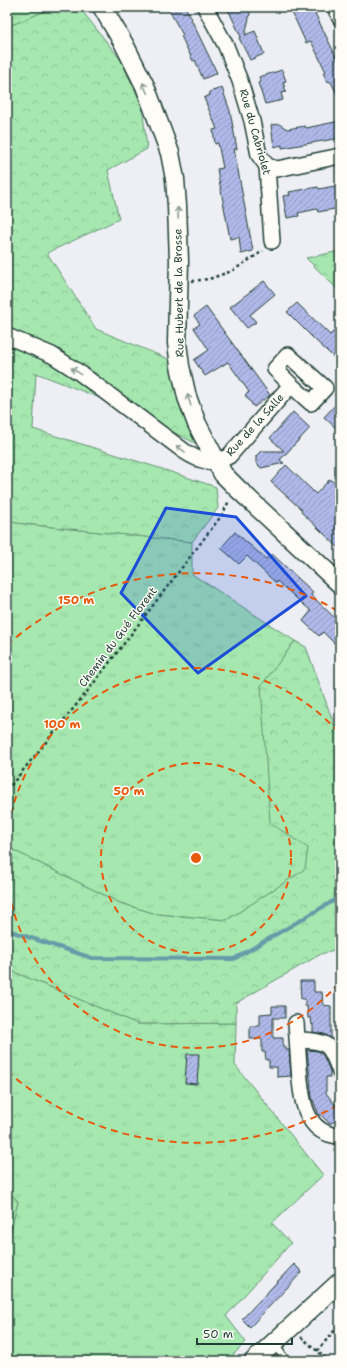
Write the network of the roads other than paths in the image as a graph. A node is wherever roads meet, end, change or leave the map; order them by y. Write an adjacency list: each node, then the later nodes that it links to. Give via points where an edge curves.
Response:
1 (102, 7): 10 (street, Rue Hubert de la Brosse, one-way to 1, via 197,424 187,397 180,366 177,342 177,206 170,153 145,86)
2 (205, 7): 6 (street, Rue du Cabriolet, via 226,46 240,81 259,154)
3 (335, 7): 4 (street)
4 (340, 18)
5 (340, 156): 6 (street, via 277,169)
6 (267, 166): 7 (street, Rue du Cabriolet)
7 (272, 240)
8 (7, 336): 10 (street, one-way to 8, via 208,462 194,458 58,358)
9 (292, 385): 10 (street, Rue de la Salle, via 229,456)
10 (216, 461): 11 (street, Rue Hubert de la Brosse, via 223,474 238,489)
11 (340, 584)
12 (296, 1023): 13 (street)
13 (298, 1040): 14 (street, via 317,1040 324,1043 332,1052); 15 (street, via 301,1090 306,1111 319,1129)
14 (340, 1072)
15 (340, 1136)
16 (340, 1282): 17 (street)
17 (274, 1343): 18 (street); 19 (lane)
18 (254, 1361)
19 (286, 1361)

